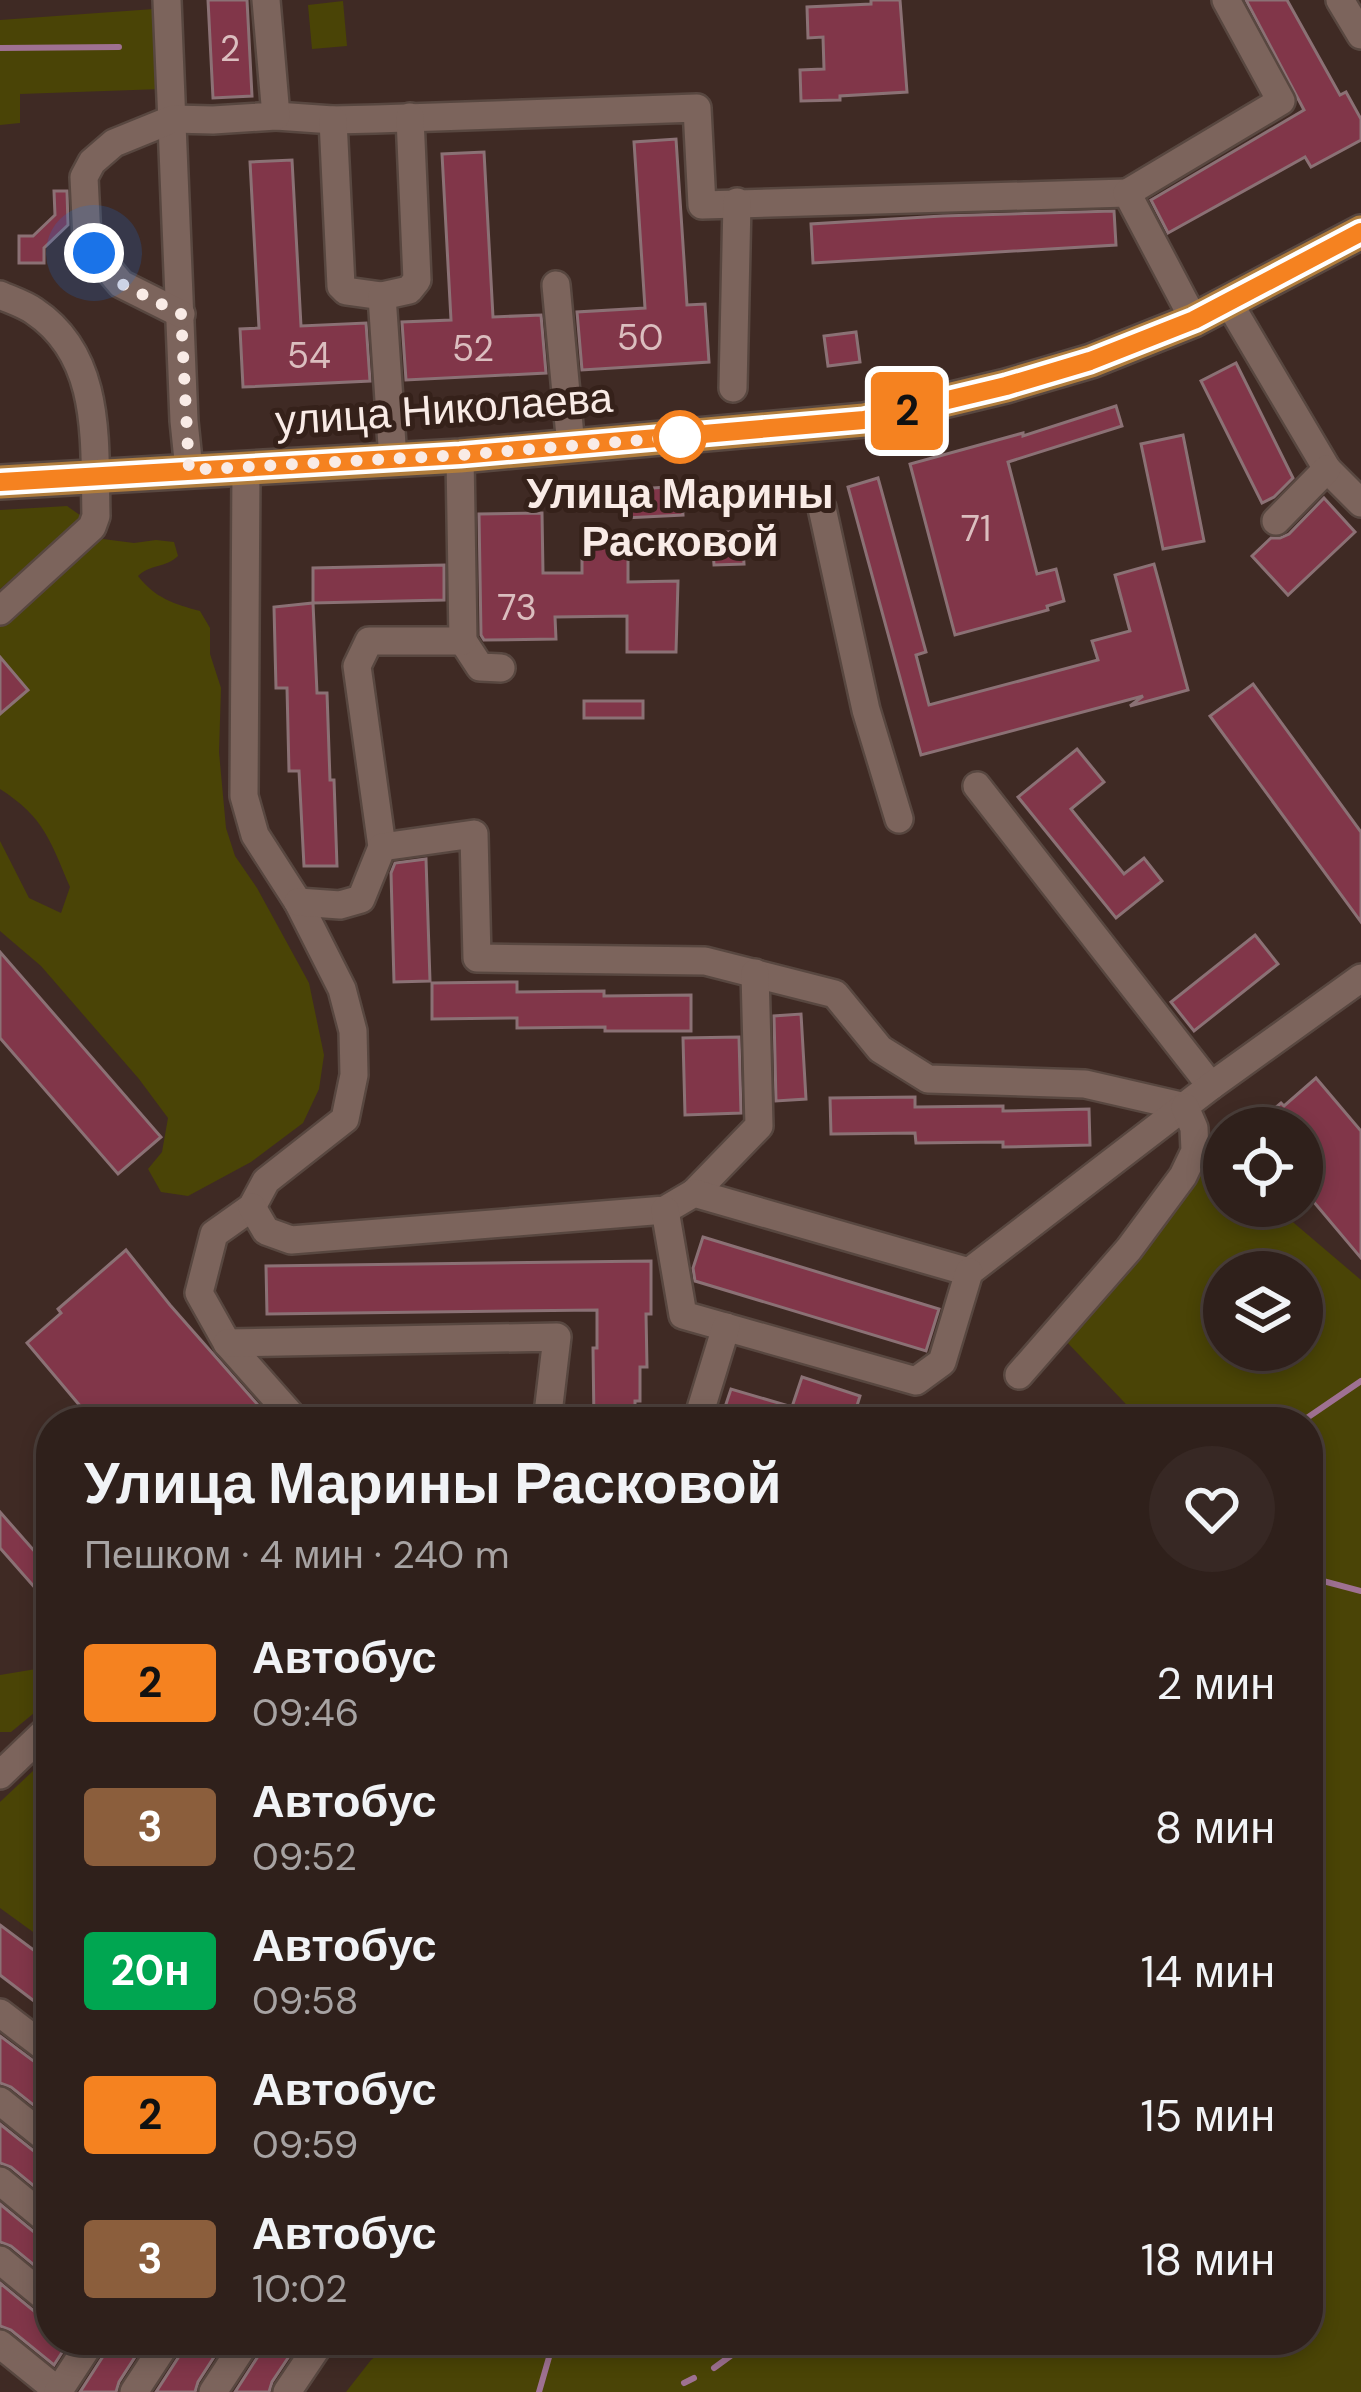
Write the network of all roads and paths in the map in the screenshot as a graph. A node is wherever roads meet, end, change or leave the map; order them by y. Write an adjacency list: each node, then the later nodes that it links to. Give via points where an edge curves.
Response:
1 (167, 0): 8 (street)
2 (266, 0): 6 (street)
3 (1226, 0): 10 (street, via 1281,101)
4 (1340, 0): 5 (street)
5 (1361, 35)
6 (276, 116): 8 (street); 9 (street)
7 (410, 117): 9 (street); 11 (street, via 697,108 702,205); 15 (street, via 417,280)
8 (173, 119): 17 (street); 17 (street, via 114,142 84,177 87,239 104,266)
9 (333, 120): 15 (street, via 341,286)
10 (1127, 193): 11 (street); 18 (street)
11 (737, 202): 19 (street)
12 (1361, 232): 16 (main road, улица Николаева)
13 (556, 285): 20 (street)
14 (0, 295): 26 (street, via 67,340 94,414)
15 (382, 296): 22 (street)
16 (1228, 303): 18 (main road, улица Николаева); 24 (street)
17 (181, 314): 25 (street)
18 (1194, 320): 20 (main road, улица Николаева, via 1090,361 864,420)
19 (733, 388)
20 (572, 447): 21 (main road, улица Николаева)
21 (460, 455): 22 (main road, улица Николаева); 32 (street)
22 (393, 460): 23 (main road, улица Николаева)
23 (246, 468): 25 (main road, улица Николаева); 37 (street, via 244,796 255,835)
24 (1328, 469): 28 (street); 30 (street)
25 (189, 470): 26 (main road, улица Николаева)
26 (95, 476): 27 (main road, улица Николаева); 31 (street, via 92,526)
27 (0, 482)
28 (1361, 503)
29 (822, 508): 35 (street)
30 (1276, 520)
31 (0, 611)
32 (463, 641): 33 (street, via 480,667); 36 (street, via 369,641 357,666)
33 (501, 668)
34 (976, 786): 40 (street)
35 (898, 818)
36 (382, 847): 37 (street, via 361,899); 38 (street, via 474,834 477,958 705,961)
37 (298, 902): 43 (street, via 342,989 354,1075 345,1119 266,1181)
38 (754, 973): 41 (street, via 835,994 880,1048 928,1078 1085,1084); 42 (street, via 759,1126)
39 (1361, 978): 40 (street)
40 (1211, 1086): 41 (street)
41 (1185, 1107): 45 (street); 48 (street, via 1196,1151 1183,1176)
42 (694, 1193): 44 (street); 45 (street)
43 (252, 1207): 44 (street, via 266,1231 292,1240); 47 (street, via 214,1234 199,1293)
44 (664, 1210): 46 (street, via 683,1315)
45 (969, 1271): 46 (street, via 942,1362 916,1382)
46 (726, 1327): 51 (street)
47 (227, 1342): 49 (street); 50 (street, via 557,1337)
48 (1019, 1375)
49 (284, 1407)
50 (549, 1407)
51 (702, 1407)
52 (36, 1740): 53 (street)
53 (0, 1775)
54 (0, 2013): 55 (street)
55 (36, 2041)
56 (0, 2101): 57 (street)
57 (36, 2130)
58 (0, 2181): 59 (street)
59 (36, 2211)
60 (0, 2260): 61 (street)
61 (36, 2290)
62 (0, 2344): 67 (street)
63 (82, 2355): 67 (street)
64 (158, 2355): 68 (street)
65 (237, 2355): 69 (street)
66 (312, 2355): 70 (street)
67 (58, 2391)
68 (134, 2392)
69 (212, 2392)
70 (286, 2392)

